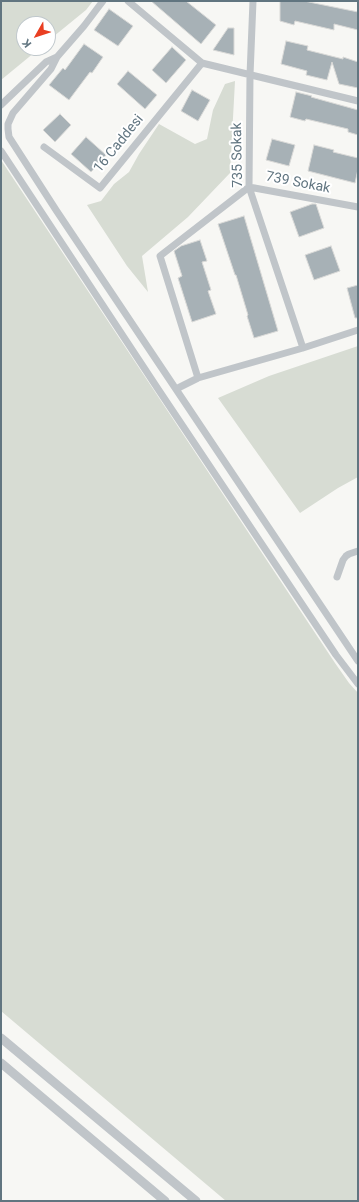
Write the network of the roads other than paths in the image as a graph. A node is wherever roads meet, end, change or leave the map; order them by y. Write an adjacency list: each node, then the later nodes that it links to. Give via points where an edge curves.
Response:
1 (103, 1): 4 (street)
2 (128, 1): 5 (street)
3 (253, 1): 6 (street, 735 Sokak)
4 (57, 57): 8 (street, via 46,62); 16 (street, via 52,69 10,118 9,137)
5 (202, 62): 6 (street); 9 (street, 16 Caddesi, via 100,188)
6 (250, 75): 7 (street); 11 (street, 735 Sokak)
7 (358, 101)
8 (1, 104)
9 (44, 147)
10 (1, 152): 20 (street, via 319,630)
11 (249, 187): 12 (street, 739 Sokak); 14 (street, 735 Sokak); 15 (street, 739 Sokak, via 160,256)
12 (358, 207)
13 (358, 330): 14 (street)
14 (303, 348): 15 (street)
15 (198, 378): 16 (street)
16 (176, 388): 19 (street)
17 (358, 551): 18 (street, via 346,556)
18 (336, 577)
19 (358, 661)
20 (358, 684)
21 (1, 1038): 24 (street)
22 (1, 1063): 23 (street)
23 (166, 1201)
24 (196, 1201)

